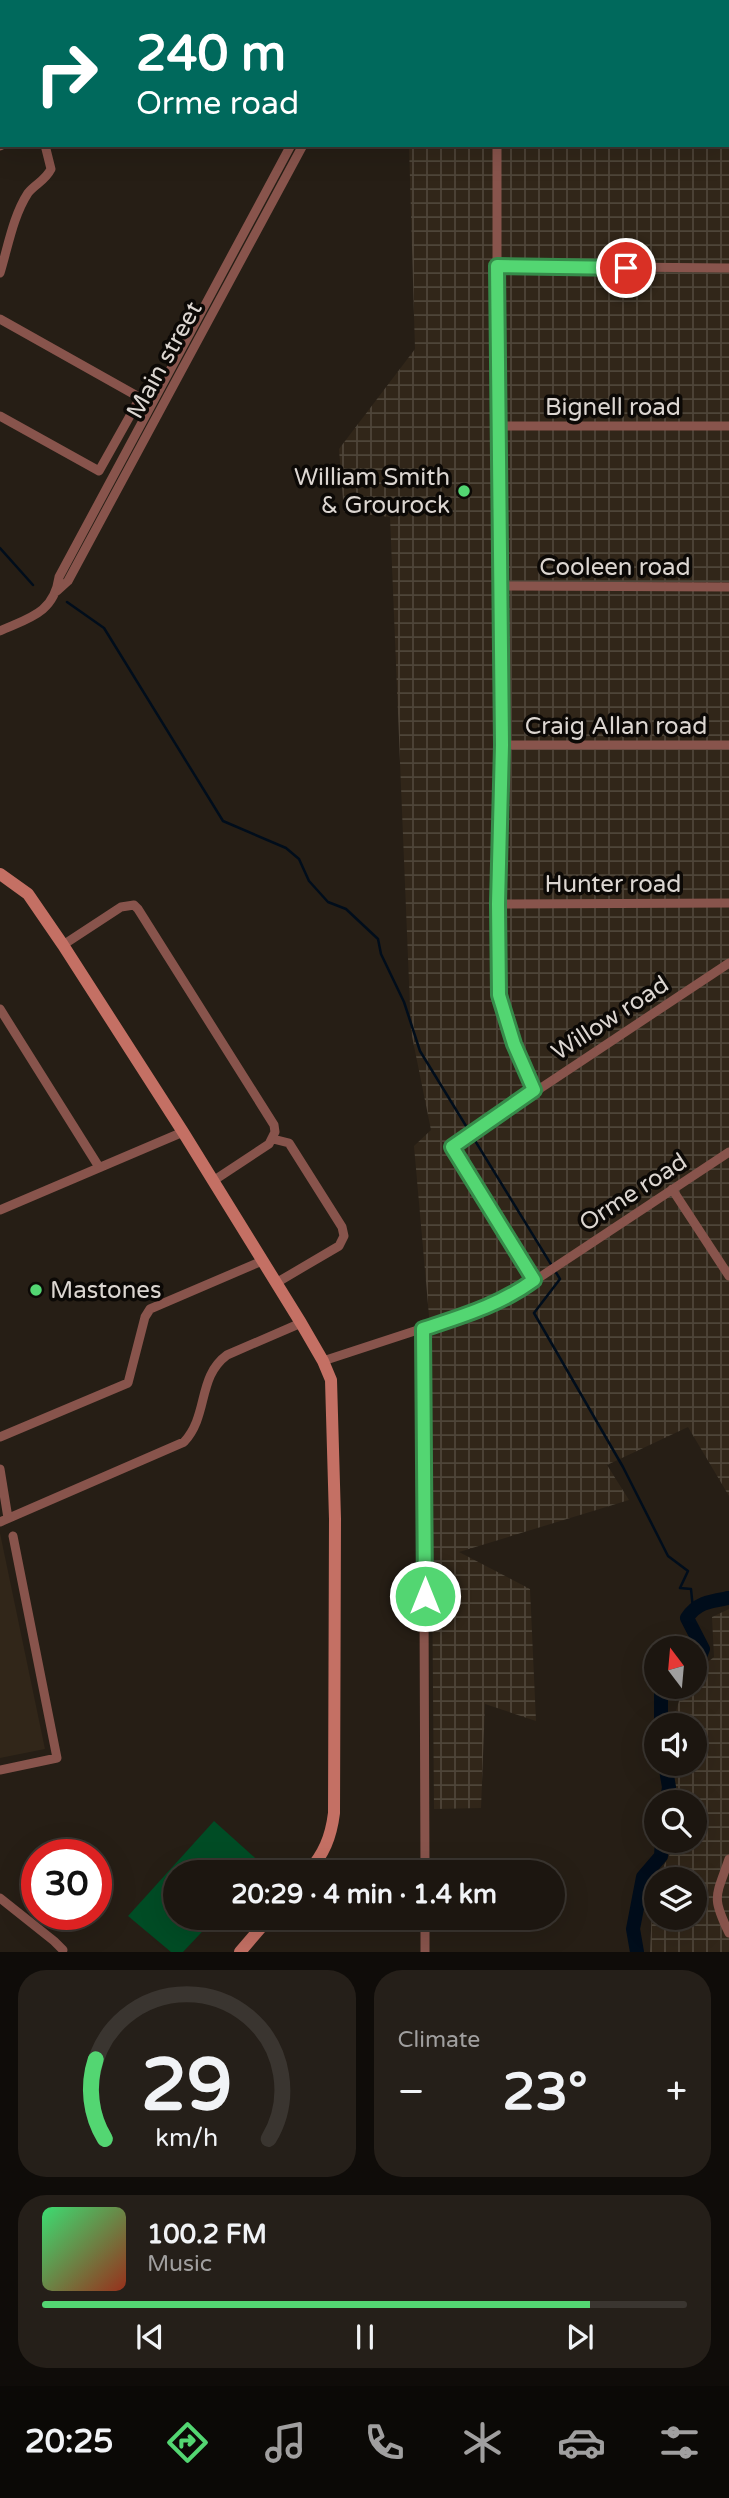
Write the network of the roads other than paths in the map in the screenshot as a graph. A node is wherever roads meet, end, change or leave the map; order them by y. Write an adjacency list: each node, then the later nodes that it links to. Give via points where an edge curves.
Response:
1 (46, 147): 7 (street, via 51,169 20,209)
2 (290, 147): 10 (street, Main street)
3 (302, 147): 10 (street, Main street)
4 (497, 147): 5 (street)
5 (497, 266): 6 (street); 12 (street)
6 (729, 268)
7 (0, 273)
8 (0, 319): 9 (street)
9 (140, 398): 10 (street); 11 (street, via 99,471)
10 (155, 407): 16 (street, Main street, via 59,577 51,601 42,611)
11 (0, 416)
12 (497, 426): 13 (street, Bignell road); 14 (street)
13 (729, 426)
14 (500, 586): 15 (street, Cooleen road); 17 (street)
15 (729, 587)
16 (0, 631)
17 (502, 745): 18 (street, Craig Allan road); 21 (street)
18 (729, 745)
19 (0, 874): 22 (street, via 28,894)
20 (729, 903): 21 (street, Hunter road)
21 (498, 904): 25 (street, via 499,995)
22 (63, 945): 26 (street); 27 (street, via 121,906 138,909 270,1119)
23 (729, 963): 25 (street, Willow road)
24 (0, 1009): 29 (street)
25 (534, 1090): 35 (street, Willow road, via 452,1147)
26 (183, 1132): 29 (street); 30 (street)
27 (273, 1139): 30 (street); 36 (street, via 289,1143 344,1236 339,1246)
28 (729, 1152): 31 (street, Orme road)
29 (99, 1167): 32 (street)
30 (213, 1181): 33 (street)
31 (672, 1189): 34 (street); 35 (street, Orme road)
32 (0, 1210)
33 (262, 1261): 36 (street); 40 (street, via 150,1309 128,1383)
34 (729, 1276)
35 (534, 1280): 38 (street, via 494,1305)
36 (276, 1283): 37 (street)
37 (301, 1323): 39 (street); 42 (street, via 219,1361 209,1376 198,1422 184,1442)
38 (423, 1329): 39 (street); 47 (street)
39 (323, 1361): 46 (street, via 332,1394 334,1813 327,1845)
40 (0, 1437)
41 (0, 1469): 42 (street)
42 (4, 1520)
43 (13, 1536): 44 (street, via 57,1758)
44 (0, 1770)
45 (729, 1859): 51 (street, via 716,1897)
46 (316, 1860)
47 (425, 1860)
48 (0, 1898): 52 (street)
49 (259, 1930): 53 (street)
50 (425, 1930): 54 (street)
51 (729, 1933)
52 (63, 1950)
53 (240, 1952)
54 (425, 1952)

